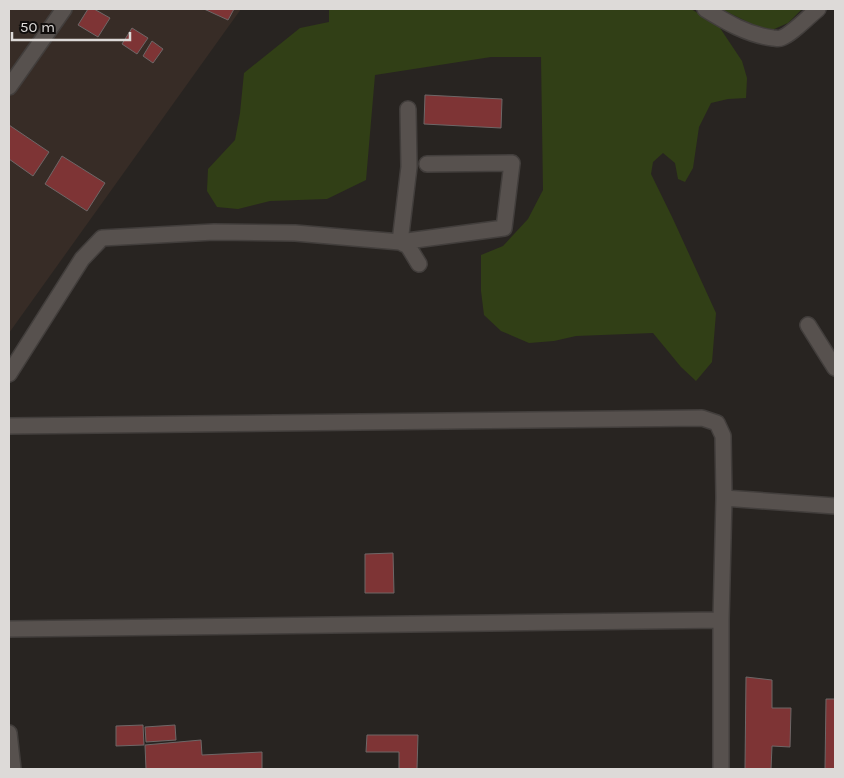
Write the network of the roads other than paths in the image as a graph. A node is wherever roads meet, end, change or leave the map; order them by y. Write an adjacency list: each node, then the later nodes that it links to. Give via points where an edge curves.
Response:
1 (64, 9): 4 (street)
2 (705, 9): 3 (street, via 751,33 780,38)
3 (818, 9)
4 (9, 87)
5 (408, 109): 7 (street, via 409,167)
6 (427, 164): 7 (street, via 512,163 504,228)
7 (400, 242): 8 (street, via 408,246); 11 (street, via 295,233 214,232 102,238 82,259)
8 (418, 264)
9 (808, 325): 10 (street)
10 (835, 368)
11 (9, 374)
12 (9, 426): 13 (street, via 702,418 717,423 723,436)
13 (724, 498): 14 (street); 15 (street)
14 (835, 506)
15 (722, 620): 16 (street); 19 (street)
16 (9, 629)
17 (9, 733): 18 (street)
18 (13, 769)
19 (721, 769)

